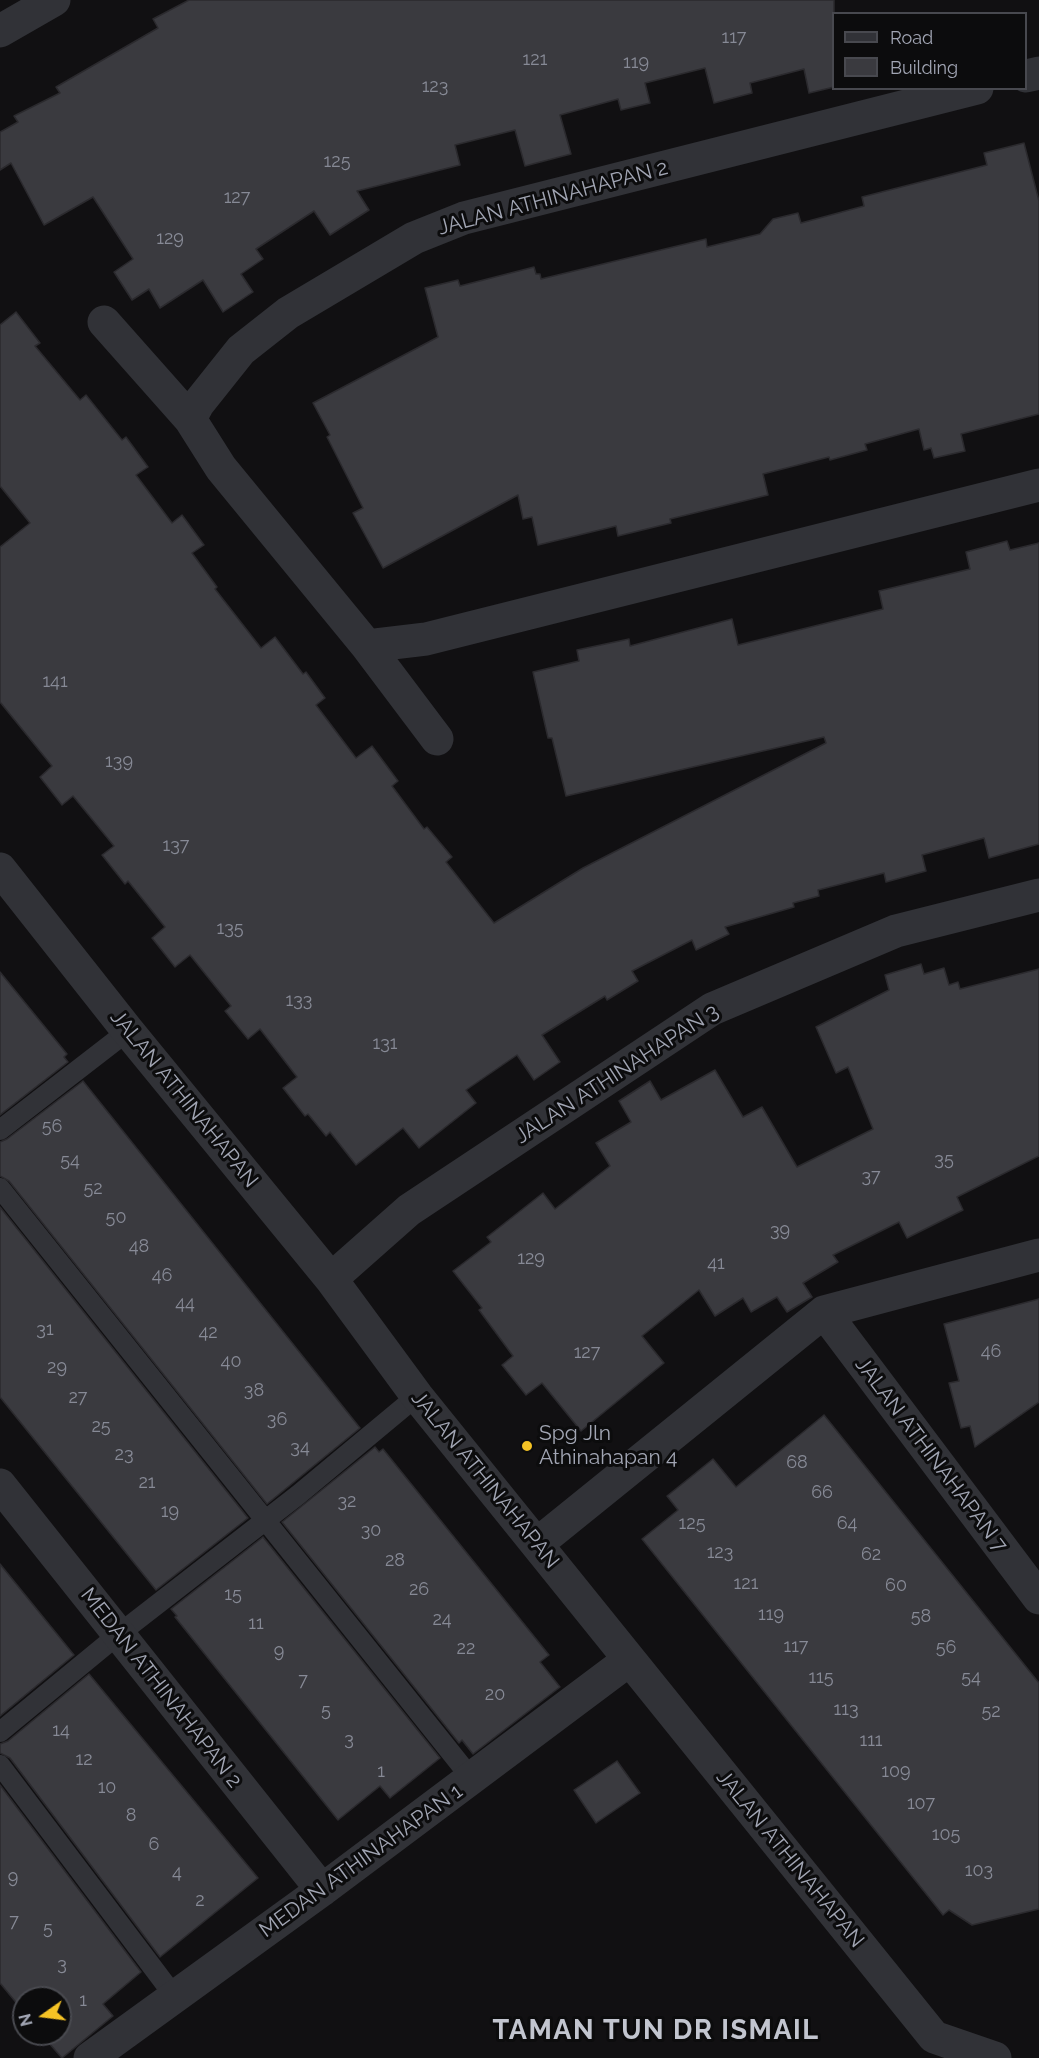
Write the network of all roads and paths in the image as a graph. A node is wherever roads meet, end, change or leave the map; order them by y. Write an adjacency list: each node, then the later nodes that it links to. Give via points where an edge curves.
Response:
1 (54, 0): 2 (street)
2 (0, 31)
3 (968, 90): 5 (street, JALAN ATHINAHAPAN 2, via 464,218 414,238 288,313 241,350)
4 (104, 322): 5 (street)
5 (190, 419): 7 (street, via 221,468)
6 (1039, 485): 7 (street, via 426,639)
7 (367, 646): 8 (street)
8 (436, 739)
9 (0, 869): 11 (street, JALAN ATHINAHAPAN)
10 (1039, 895): 15 (street, JALAN ATHINAHAPAN 3, via 896,931 712,1009 409,1210)
11 (128, 1030): 12 (lane); 15 (street, JALAN ATHINAHAPAN)
12 (0, 1130)
13 (0, 1188): 19 (lane)
14 (1039, 1255): 16 (street)
15 (330, 1279): 17 (street, JALAN ATHINAHAPAN)
16 (824, 1312): 20 (street); 21 (street, JALAN ATHINAHAPAN 7)
17 (417, 1396): 19 (lane); 20 (street, JALAN ATHINAHAPAN)
18 (0, 1485): 23 (street, MEDAN ATHINAHAPAN 2)
19 (265, 1520): 23 (lane); 27 (lane)
20 (537, 1544): 24 (street, JALAN ATHINAHAPAN)
21 (1029, 1568): 22 (street, JALAN ATHINAHAPAN 7)
22 (1039, 1598)
23 (119, 1634): 25 (lane); 28 (street, MEDAN ATHINAHAPAN 2)
24 (629, 1660): 27 (street, MEDAN ATHINAHAPAN 1); 31 (street, JALAN ATHINAHAPAN, via 934,2037)
25 (0, 1732)
26 (0, 1765): 29 (lane)
27 (472, 1779): 28 (street, MEDAN ATHINAHAPAN 1)
28 (322, 1890): 29 (street, MEDAN ATHINAHAPAN 1)
29 (175, 1997): 30 (street, MEDAN ATHINAHAPAN 1)
30 (90, 2058)
31 (995, 2058)

